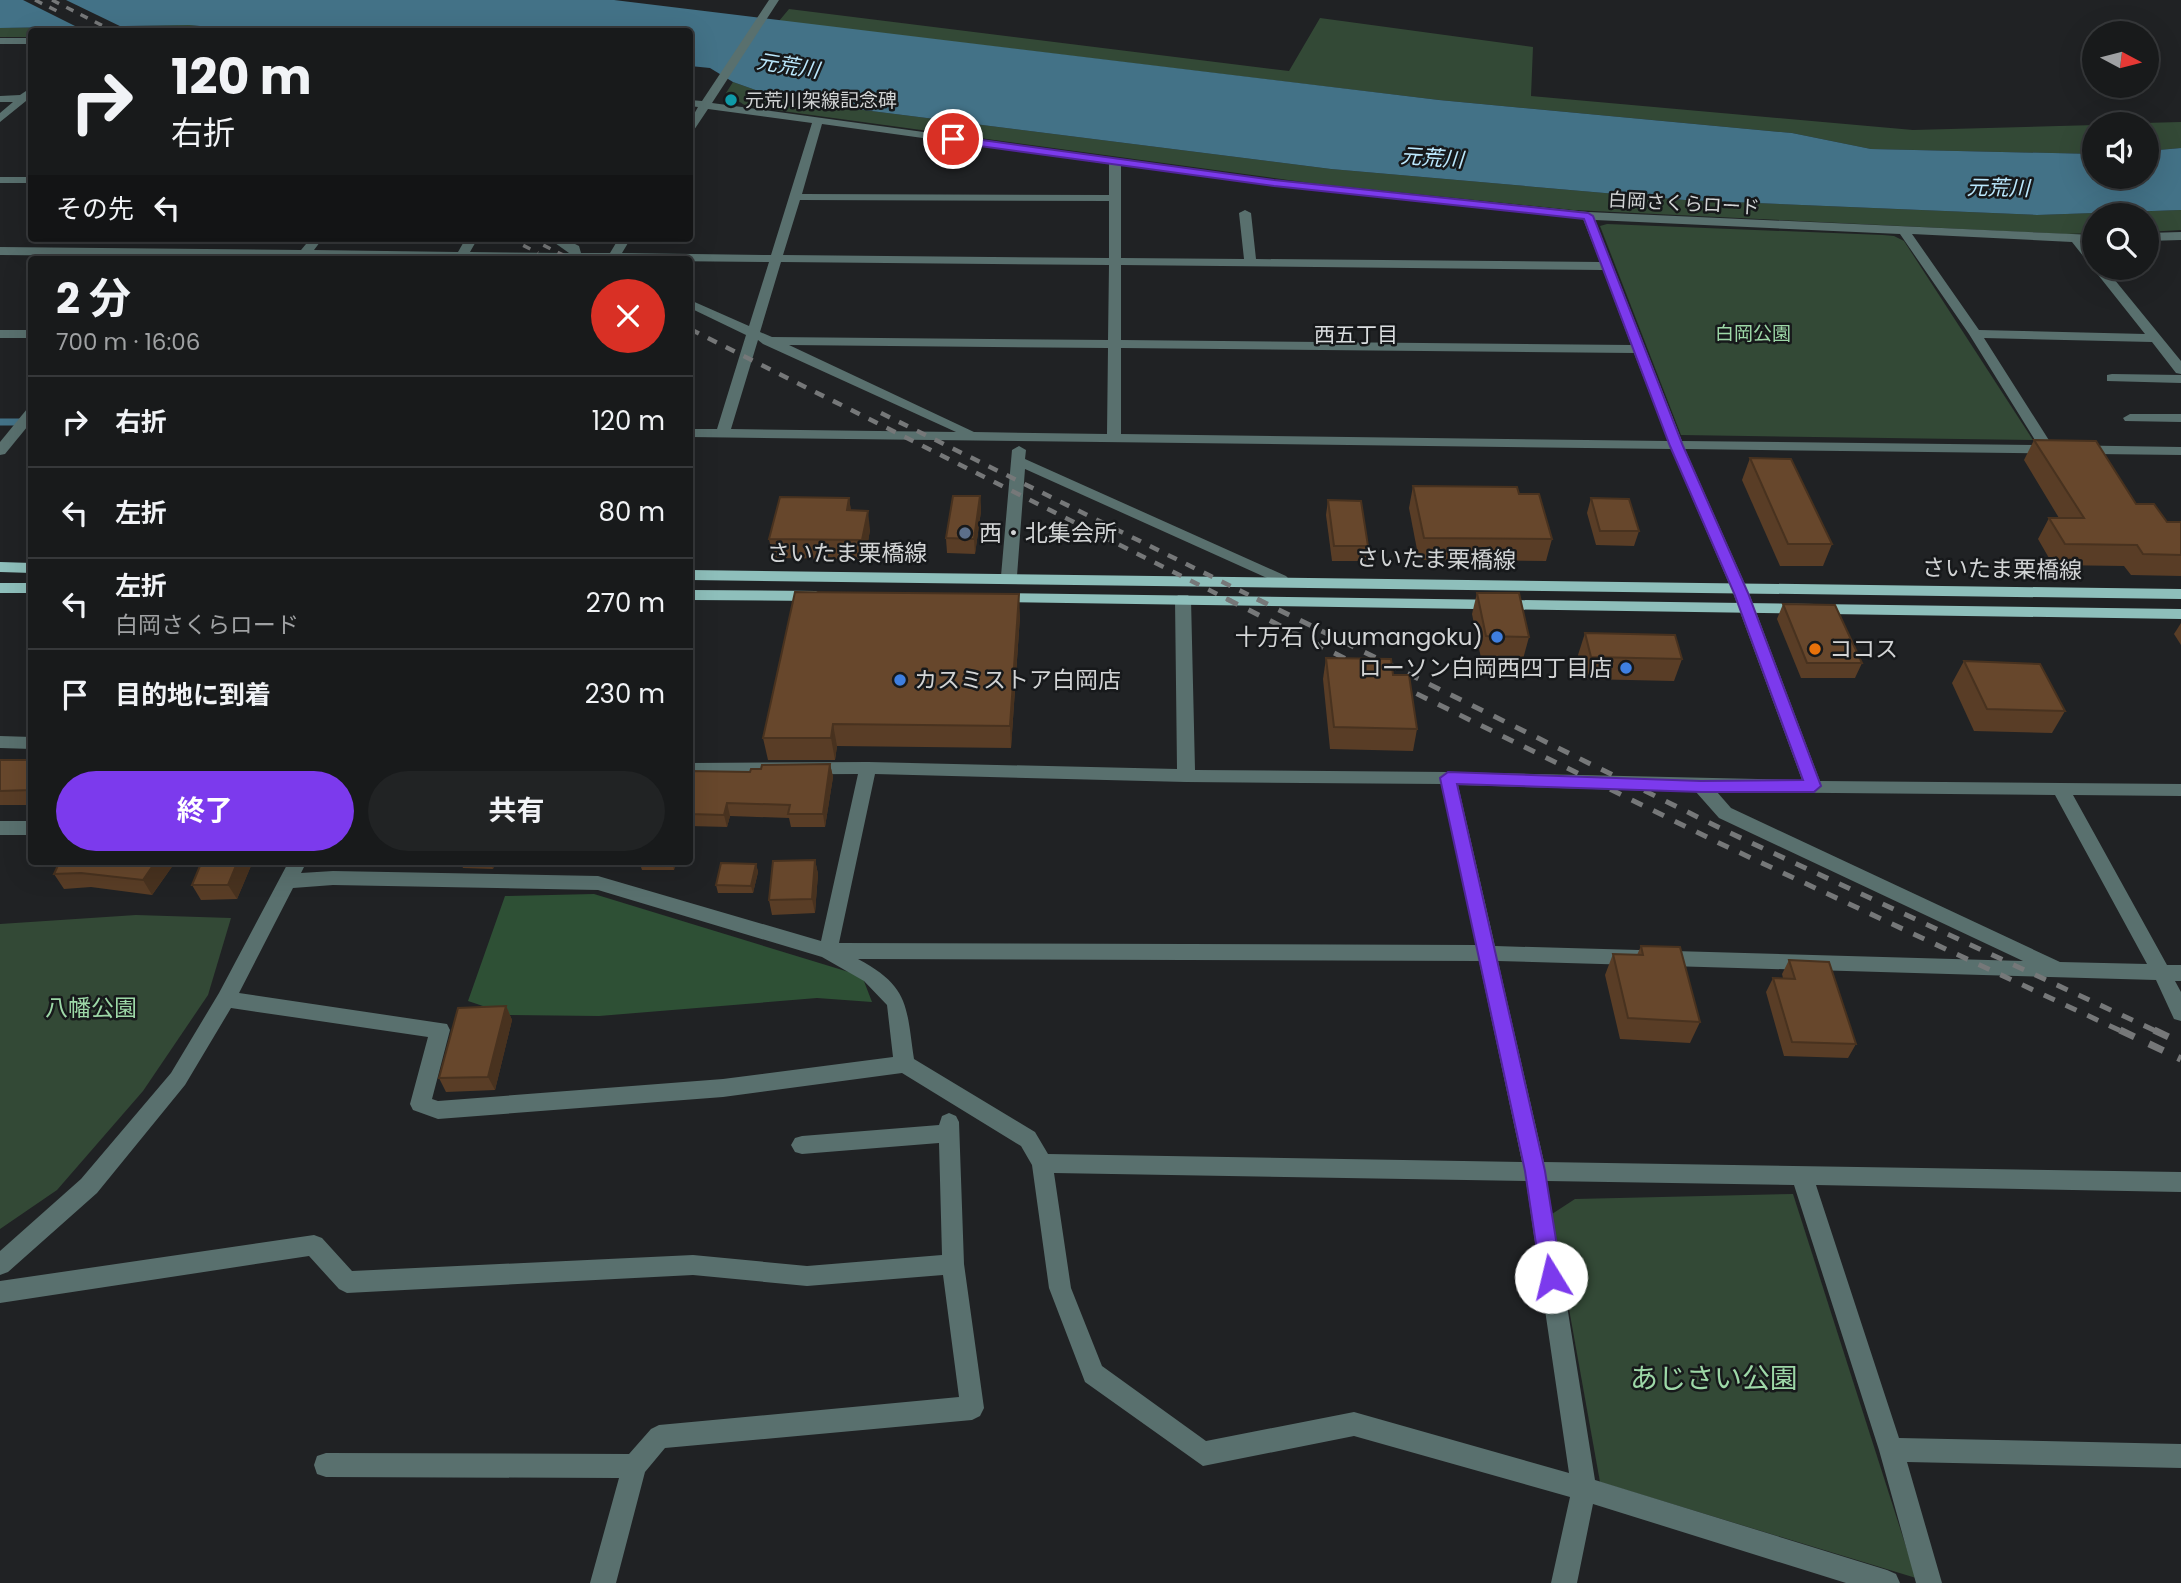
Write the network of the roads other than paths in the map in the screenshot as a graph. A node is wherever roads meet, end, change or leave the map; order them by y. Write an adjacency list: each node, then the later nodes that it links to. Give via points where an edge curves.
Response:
1 (774, 0): 7 (street)
2 (0, 41): 3 (street)
3 (28, 41)
4 (27, 98): 5 (street); 8 (street)
5 (0, 99)
6 (693, 103): 7 (street, 白岡さくらロード)
7 (703, 104): 9 (street, 白岡さくらロード); 10 (street)
8 (0, 119)
9 (818, 121): 11 (street, 白岡さくらロード); 14 (street)
10 (693, 122)
11 (1115, 162): 15 (street); 17 (street, 白岡さくらロード)
12 (0, 180): 13 (street)
13 (28, 180)
14 (794, 197): 15 (street); 35 (street)
15 (1116, 198): 36 (street)
16 (1245, 213): 37 (street)
17 (1588, 216): 18 (street, 白岡さくらロード); 38 (street)
18 (1905, 232): 21 (street, 白岡さくらロード); 44 (street)
19 (2181, 236): 20 (street)
20 (2159, 237)
21 (2076, 239): 22 (street, 白岡さくらロード); 27 (street)
22 (2082, 239)
23 (171, 242): 31 (street)
24 (243, 242): 29 (street)
25 (314, 242): 30 (street)
26 (562, 242): 33 (street, via 575,249)
27 (2082, 247)
28 (0, 251): 31 (street)
29 (233, 254): 30 (street); 31 (street)
30 (304, 255): 32 (street)
31 (159, 256)
32 (356, 256)
33 (575, 256)
34 (693, 259): 35 (street)
35 (775, 260): 36 (street); 41 (street)
36 (1116, 263): 37 (street); 47 (street)
37 (1251, 264): 38 (street)
38 (1606, 266): 48 (street)
39 (2109, 280): 45 (street)
40 (693, 305): 41 (street)
41 (751, 333): 46 (street); 57 (street)
42 (0, 334): 43 (street)
43 (28, 334)
44 (1975, 334): 45 (street); 62 (street)
45 (2156, 338): 49 (street)
46 (768, 341): 47 (street); 58 (street)
47 (1114, 346): 48 (street); 60 (street)
48 (1640, 349): 61 (street)
49 (2181, 370)
50 (2112, 378): 51 (street)
51 (2181, 379)
52 (2130, 418): 53 (street)
53 (2181, 418)
54 (0, 429): 55 (street)
55 (24, 430): 63 (street)
56 (693, 433): 57 (street)
57 (723, 433): 58 (street)
58 (973, 435): 59 (street)
59 (1020, 436): 60 (street); 65 (street)
60 (1114, 437): 61 (street)
61 (1676, 446): 62 (street); 73 (street)
62 (2046, 447): 64 (street)
63 (0, 451)
64 (2181, 451)
65 (1018, 461): 69 (street); 70 (street)
66 (0, 567): 67 (main road)
67 (28, 568)
68 (693, 575): 69 (main road, さいたま栗橋線)
69 (1009, 576): 70 (main road, さいたま栗橋線)
70 (1281, 579): 73 (main road, さいたま栗橋線)
71 (0, 588): 72 (main road)
72 (28, 588)
73 (1739, 589): 74 (main road, さいたま栗橋線); 79 (street)
74 (2181, 593)
75 (693, 595): 76 (main road, さいたま栗橋線)
76 (827, 596)
77 (978, 597): 78 (main road, さいたま栗橋線)
78 (1183, 599): 79 (main road, さいたま栗橋線); 85 (street)
79 (1746, 608): 80 (main road, さいたま栗橋線); 88 (street)
80 (2181, 614)
81 (0, 742): 82 (street)
82 (28, 743)
83 (868, 768): 84 (street); 85 (street); 95 (street)
84 (693, 769)
85 (1186, 776): 86 (street)
86 (1448, 778): 87 (street); 96 (street)
87 (1701, 786): 88 (street); 97 (street, via 1724,813)
88 (1814, 786): 89 (street)
89 (2060, 788): 90 (street); 98 (street)
90 (2181, 790)
91 (0, 828): 92 (street)
92 (28, 828)
93 (296, 865): 94 (street)
94 (290, 881): 95 (street, via 598,883); 99 (street)
95 (828, 951): 96 (street); 101 (street, via 871,975 896,1002)
96 (1487, 953): 97 (street); 104 (street)
97 (2059, 969): 98 (street)
98 (2171, 973): 100 (street)
99 (226, 999): 101 (street, via 440,1030 420,1104 438,1110 723,1087); 108 (street, via 178,1079 89,1186)
100 (2181, 1013)
101 (904, 1063): 103 (street, via 1028,1139)
102 (802, 1145): 107 (street, via 949,1128)
103 (1042, 1163): 104 (street); 114 (street, via 1060,1288 1093,1374 1203,1454 1354,1424)
104 (1535, 1171): 105 (street); 114 (street)
105 (1802, 1176): 106 (street); 110 (street)
106 (2181, 1182)
107 (953, 1264): 109 (street, via 807,1276 693,1265 347,1282 314,1245); 113 (street, via 972,1408 659,1437)
108 (0, 1265)
109 (0, 1292)
110 (1891, 1450): 111 (street); 118 (street)
111 (2181, 1456)
112 (326, 1465): 113 (street)
113 (634, 1466): 115 (street)
114 (1584, 1489): 116 (street); 117 (street)
115 (603, 1583)
116 (1564, 1583)
117 (1887, 1583)
118 (1929, 1583)

